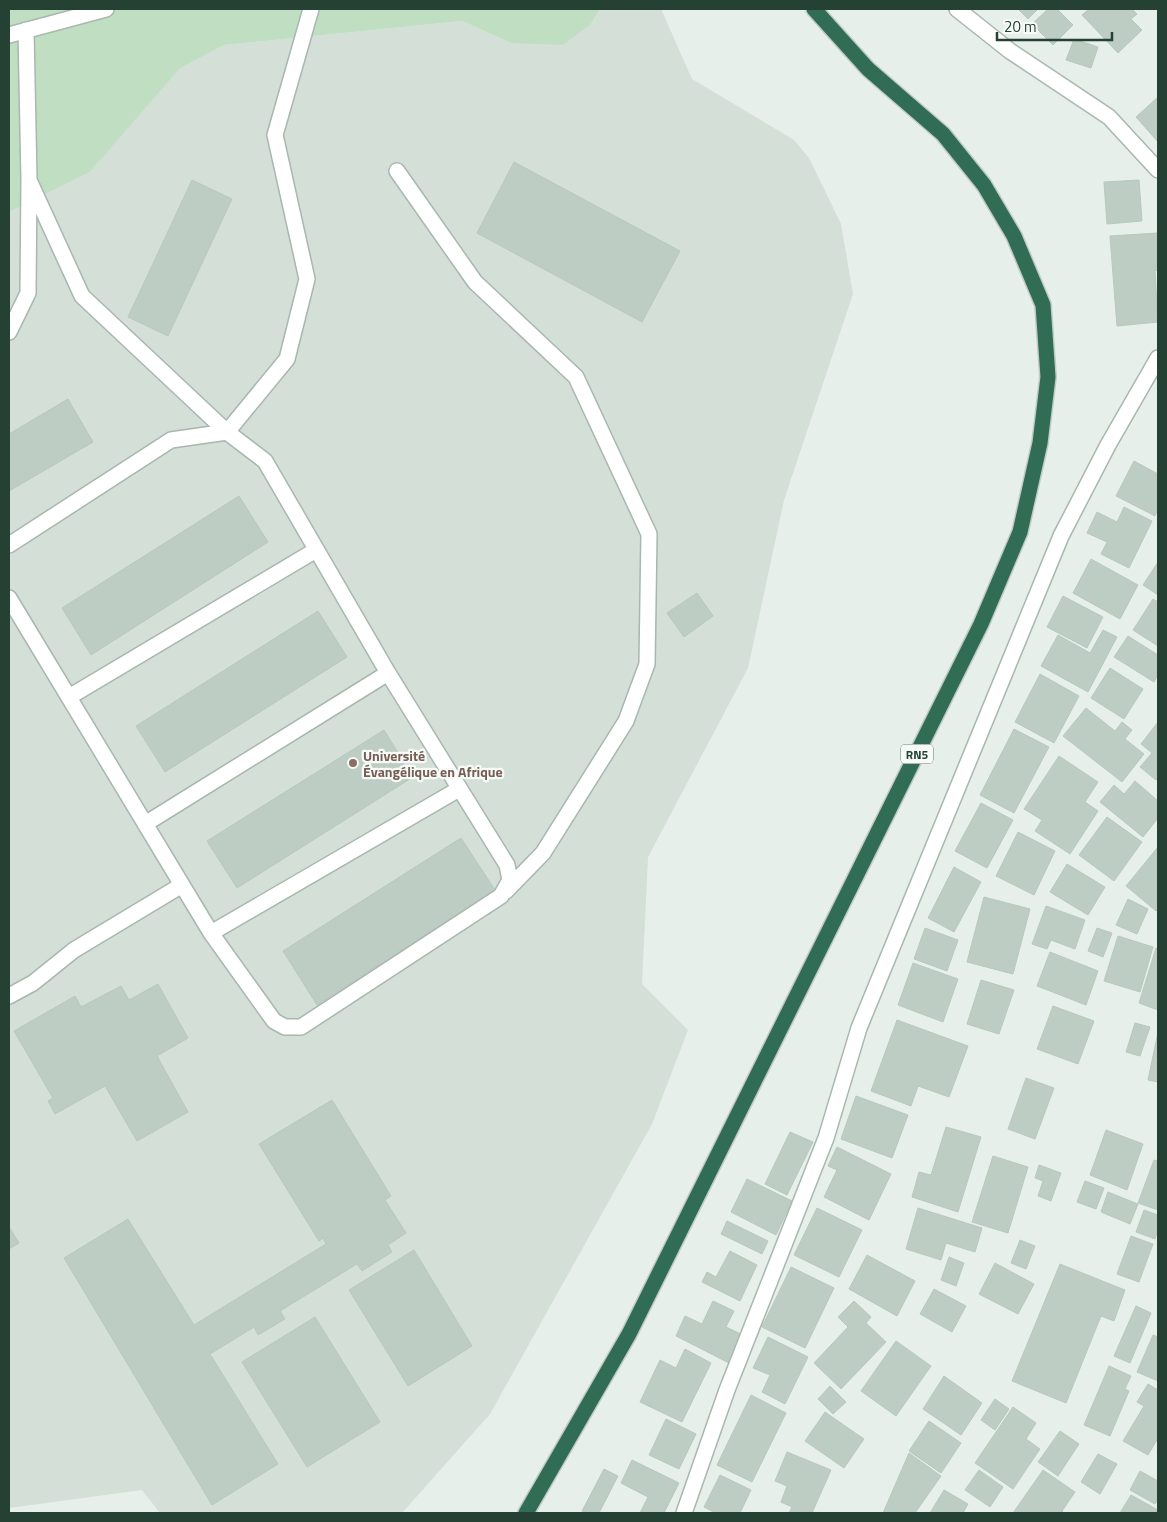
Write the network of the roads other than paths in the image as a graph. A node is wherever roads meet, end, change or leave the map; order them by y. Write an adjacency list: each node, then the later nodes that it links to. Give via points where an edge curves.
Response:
1 (106, 9): 5 (street)
2 (311, 9): 12 (street, via 275,135 307,279 287,359)
3 (814, 9): 24 (highway, RN5, via 868,69 942,134 984,185 1014,236 1043,305 1048,377 1040,443 1020,532 981,624 629,1334)
4 (957, 9): 7 (street, via 1010,51 1109,117)
5 (26, 30): 6 (street); 9 (street)
6 (9, 34)
7 (1158, 170)
8 (397, 171): 21 (street, via 475,282 576,377 649,534 647,664 626,721 543,853)
9 (29, 180): 10 (street, via 28,293); 12 (street, via 82,296)
10 (9, 332)
11 (1158, 358): 25 (street, via 1061,536 971,755 859,1028 826,1138 727,1390)
12 (228, 432): 13 (street, via 171,440); 14 (street, via 264,460)
13 (9, 545)
14 (316, 550): 16 (street); 17 (street)
15 (9, 598): 17 (street)
16 (388, 674): 18 (street); 19 (street)
17 (69, 697): 19 (street)
18 (459, 789): 21 (street, via 507,865 510,880); 22 (street)
19 (145, 824): 20 (street)
20 (182, 885): 22 (street); 23 (street, via 74,950 33,983)
21 (501, 896): 22 (street, via 301,1027 285,1027 274,1021)
22 (212, 933)
23 (9, 996)
24 (526, 1513)
25 (684, 1513)

